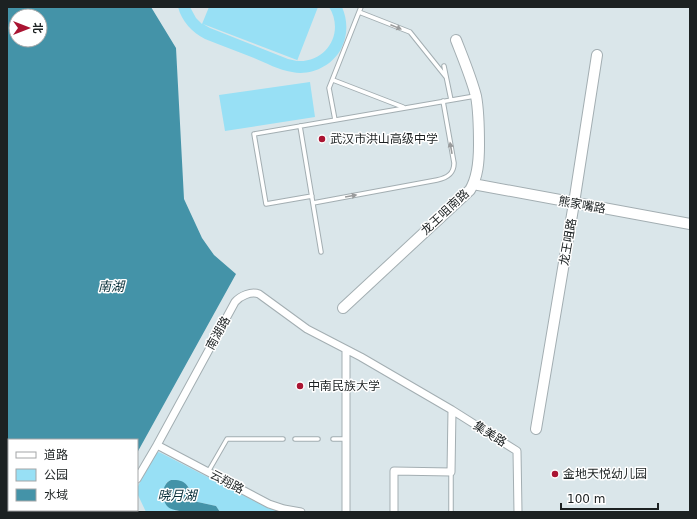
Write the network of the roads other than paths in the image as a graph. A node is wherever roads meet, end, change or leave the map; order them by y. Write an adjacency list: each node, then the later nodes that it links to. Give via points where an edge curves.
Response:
1 (361, 7): 2 (lane)
2 (359, 12): 6 (lane, one-way to 6, via 410,32); 7 (lane)
3 (456, 40): 8 (street, 龙王咀南路)
4 (597, 55): 17 (street, 龙王咀路)
5 (444, 66): 6 (lane)
6 (446, 77): 9 (lane)
7 (332, 80): 11 (lane); 12 (lane, via 329,88)
8 (476, 96): 9 (lane); 14 (street, 龙王咀南路, via 479,159)
9 (450, 100): 10 (lane)
10 (443, 101): 11 (lane); 16 (lane, one-way to 10, via 444,179 450,175 454,163)
11 (404, 108): 12 (lane)
12 (335, 120): 13 (lane)
13 (300, 126): 15 (lane); 15 (lane, via 254,134 256,150 266,204)
14 (473, 184): 17 (street, 熊家嘴路); 20 (street, 龙王咀南路, via 470,190)
15 (312, 196): 16 (lane)
16 (313, 203): 19 (lane)
17 (574, 203): 18 (street, 熊家嘴路); 23 (street, 龙王咀路)
18 (690, 224)
19 (321, 252)
20 (343, 308)
21 (346, 350): 22 (street, 南湖路); 24 (street); 29 (street, 南湖路, via 307,329 259,294 253,292 240,298 235,302)
22 (452, 410): 31 (street); 37 (street, 集美路, via 517,451)
23 (536, 429)
24 (346, 438): 28 (lane); 34 (street)
25 (283, 439): 30 (lane, via 227,439)
26 (295, 439): 27 (lane)
27 (318, 439)
28 (333, 439)
29 (157, 445): 30 (street, 云翔路); 32 (street, 南湖路)
30 (208, 472): 33 (street, 云翔路, via 269,504)
31 (451, 472): 35 (street, via 394,471); 36 (lane)
32 (138, 477)
33 (301, 512)
34 (346, 512)
35 (394, 512)
36 (451, 512)
37 (518, 512)

